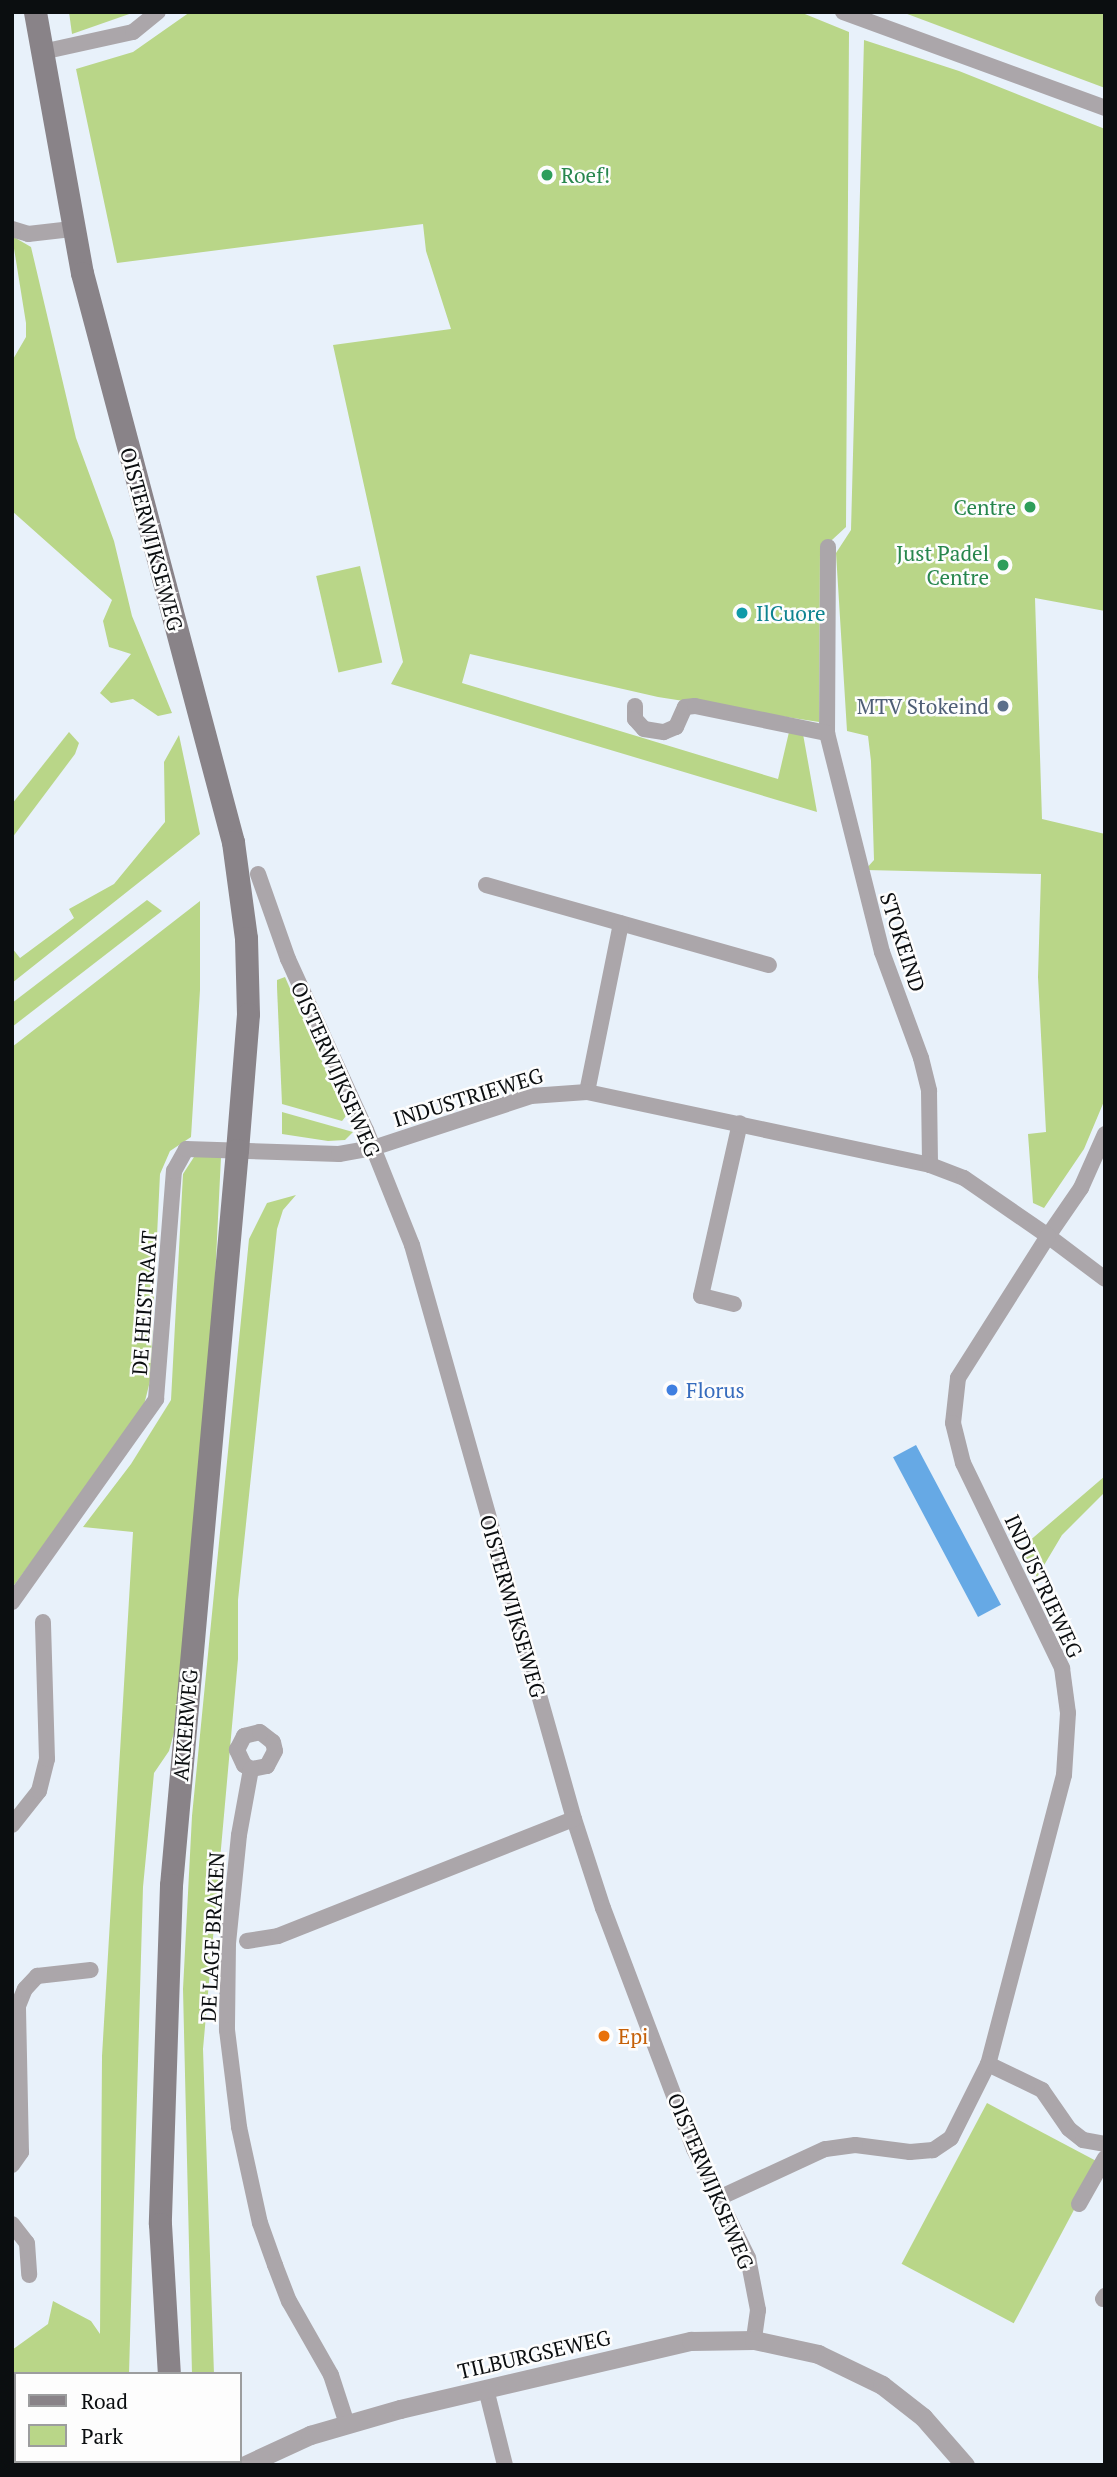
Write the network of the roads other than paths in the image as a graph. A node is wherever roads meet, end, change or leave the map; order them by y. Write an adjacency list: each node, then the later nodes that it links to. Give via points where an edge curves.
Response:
1 (35, 12): 4 (main road, OISTERWIJKSEWEG)
2 (158, 12): 4 (street, via 133,32)
3 (843, 12): 5 (street)
4 (42, 52): 7 (main road, OISTERWIJKSEWEG)
5 (1105, 108)
6 (12, 229): 7 (street, via 28,234)
7 (72, 229): 20 (main road, OISTERWIJKSEWEG, via 233,842 246,938 248,1014)
8 (828, 547): 10 (street, STOKEIND)
9 (635, 706): 10 (street, via 635,719 645,729 664,732 676,727 685,707 695,706)
10 (827, 733): 21 (street, STOKEIND, via 878,940 929,1091)
11 (258, 874): 19 (street, OISTERWIJKSEWEG, via 288,959)
12 (486, 885): 13 (street)
13 (621, 923): 14 (street); 15 (street)
14 (769, 965)
15 (587, 1092): 16 (street, INDUSTRIEWEG); 19 (street, INDUSTRIEWEG, via 531,1096)
16 (740, 1123): 21 (street, INDUSTRIEWEG); 24 (street, via 701,1296)
17 (1105, 1135): 22 (street, via 1081,1188)
18 (203, 1148): 20 (street, INDUSTRIEWEG); 25 (street, DE HEISTRAAT, via 186,1149 174,1171 156,1399)
19 (373, 1149): 20 (street, INDUSTRIEWEG, via 317,1154); 28 (street, OISTERWIJKSEWEG, via 411,1245)
20 (237, 1150): 41 (main road, AKKERWEG, via 172,1885)
21 (930, 1165): 22 (street, INDUSTRIEWEG, via 964,1178)
22 (1048, 1236): 23 (street); 33 (street, INDUSTRIEWEG, via 958,1378 953,1423 963,1463 1062,1668 1068,1713 1064,1775)
23 (1105, 1279)
24 (734, 1304)
25 (12, 1602)
26 (43, 1622): 29 (street, via 47,1759 39,1791)
27 (251, 1769): 46 (street, DE LAGE BRAKEN, via 228,1943 227,2030 239,2127 260,2223 275,2265 289,2301 331,2375)
28 (574, 1819): 30 (street, via 278,1936); 37 (street, OISTERWIJKSEWEG, via 694,2149)
29 (12, 1825)
30 (247, 1941)
31 (91, 1970): 32 (street, via 37,1976)
32 (15, 2003): 36 (street, via 20,2152)
33 (988, 2064): 34 (street, via 1042,2090 1069,2129 1083,2140); 37 (street, INDUSTRIEWEG, via 951,2138 933,2150 825,2149)
34 (1105, 2144)
35 (1105, 2158): 38 (street)
36 (12, 2165)
37 (719, 2198): 42 (street, OISTERWIJKSEWEG, via 748,2258 758,2309)
38 (1079, 2204)
39 (12, 2224): 40 (street, via 27,2243)
40 (29, 2275)
41 (161, 2300): 43 (main road, AKKERWEG); 44 (main road, AKKERWEG)
42 (754, 2340): 45 (street, TILBURGSEWEG, via 691,2341); 51 (street, TILBURGSEWEG, via 818,2354 881,2385 923,2417)
43 (154, 2372)
44 (169, 2372)
45 (486, 2389): 46 (street, TILBURGSEWEG); 50 (street)
46 (347, 2424): 47 (street, TILBURGSEWEG)
47 (326, 2431): 48 (street, TILBURGSEWEG); 49 (street, TILBURGSEWEG)
48 (245, 2465)
49 (279, 2465)
50 (505, 2465)
51 (965, 2465)

